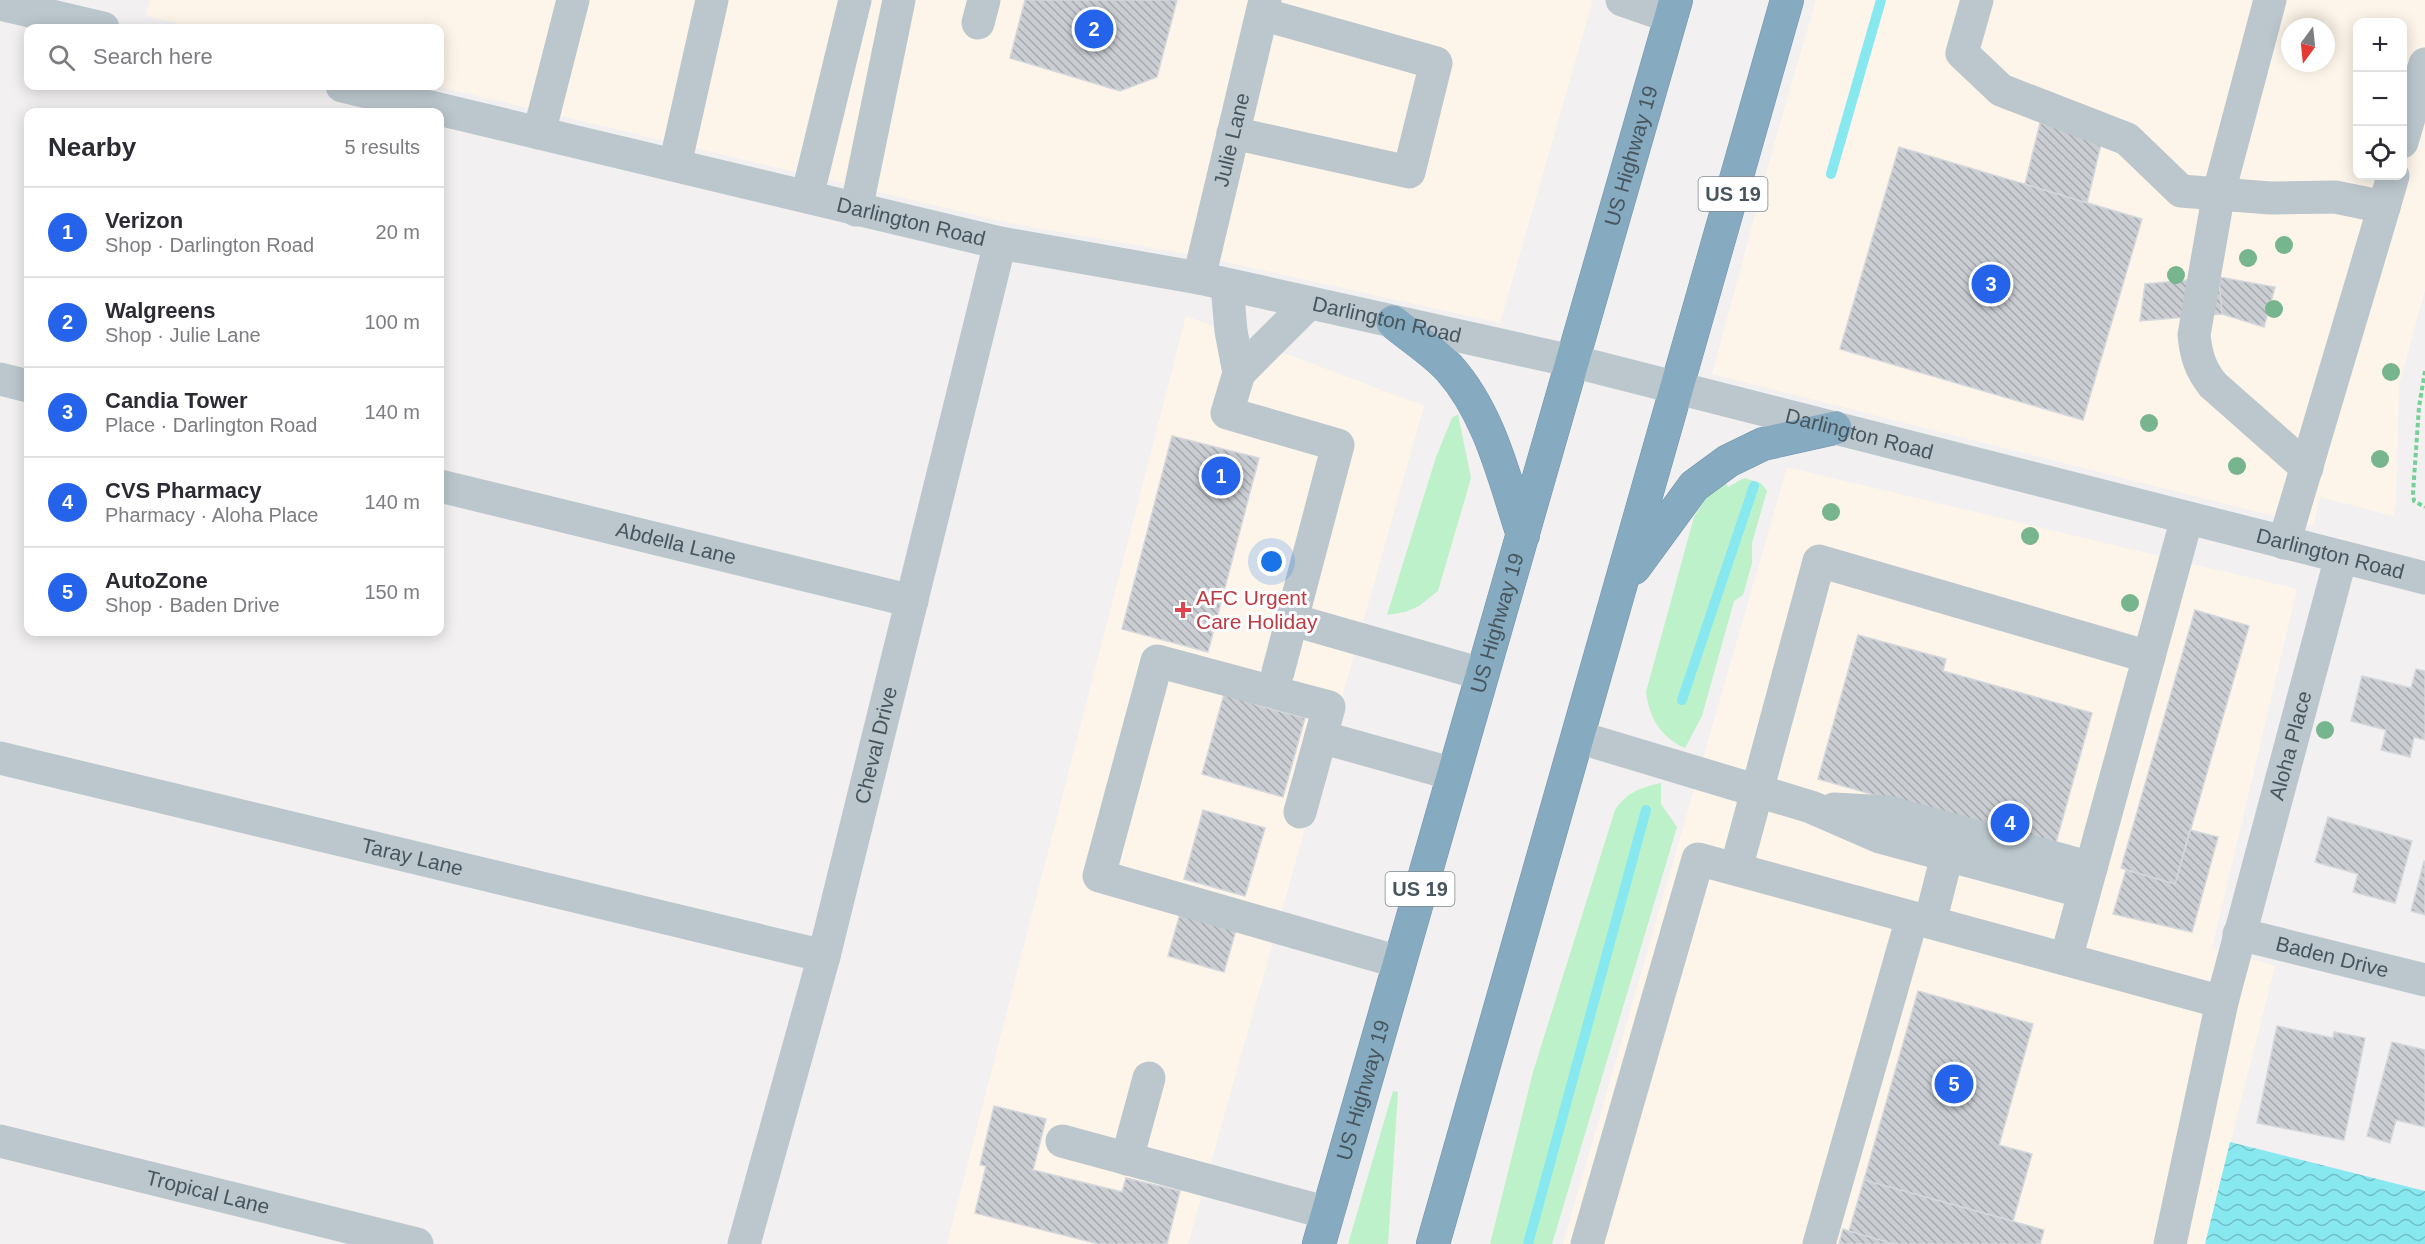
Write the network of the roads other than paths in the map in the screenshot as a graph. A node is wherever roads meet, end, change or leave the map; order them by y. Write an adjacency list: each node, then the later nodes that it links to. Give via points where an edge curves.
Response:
1 (573, 0): 19 (street)
2 (712, 0): 21 (street)
3 (855, 0): 24 (street)
4 (899, 0): 26 (street)
5 (1622, 0): 12 (street)
6 (1787, 0): 35 (highway, US 19)
7 (1977, 0): 23 (street, via 1962,53 2001,90 2127,139 2181,191)
8 (2270, 0): 23 (street)
9 (0, 4): 11 (street)
10 (1264, 7): 20 (street, Julie Lane); 20 (street, via 1436,63 1409,172)
11 (62, 9): 13 (street)
12 (1674, 9): 31 (highway, US Highway 19 / US 19)
13 (94, 24)
14 (2425, 64): 18 (street)
15 (359, 90): 16 (street, Darlington Road)
16 (436, 108)
17 (444, 110): 19 (street, Darlington Road)
18 (2407, 128)
19 (539, 132): 21 (street, Darlington Road)
20 (1233, 133): 28 (street, Julie Lane)
21 (675, 165): 24 (street, Darlington Road)
22 (2392, 180): 25 (street)
23 (2219, 192): 25 (street, via 2270,198 2335,197); 37 (street, via 2194,335 2197,357 2213,386)
24 (807, 197): 26 (street, Darlington Road)
25 (2384, 207): 37 (street)
26 (856, 210): 27 (street, Darlington Road)
27 (1000, 243): 28 (street, Darlington Road); 45 (street, Cheval Drive)
28 (1213, 282): 29 (street, Darlington Road); 32 (street, Julie Lane, via 1231,332)
29 (1310, 303): 30 (street, Darlington Road); 32 (street)
30 (1393, 322): 31 (street, Darlington Road); 40 (highway, via 1448,367 1480,413)
31 (1572, 361): 35 (street, Darlington Road); 40 (highway, US Highway 19 / US 19)
32 (1239, 374): 46 (street, via 1227,413 1338,445)
33 (0, 379): 34 (street)
34 (24, 385)
35 (1678, 388): 36 (street, Darlington Road); 44 (highway, US 19)
36 (1835, 428): 39 (street, Darlington Road); 44 (highway, via 1763,444 1728,461 1694,486)
37 (2307, 468): 41 (street)
38 (444, 487): 45 (street, Abdella Lane)
39 (2187, 518): 41 (street, Darlington Road); 47 (street)
40 (1523, 535): 49 (highway, US Highway 19 / US 19)
41 (2284, 543): 42 (street, Darlington Road)
42 (2341, 557): 43 (street, Darlington Road); 61 (street, Aloha Place)
43 (2425, 578)
44 (1622, 584): 50 (highway, US 19)
45 (912, 601): 62 (street, Cheval Drive)
46 (1293, 620): 48 (street); 49 (street)
47 (2149, 657): 54 (street, via 1819,561); 59 (street)
48 (1278, 672)
49 (1482, 674): 53 (highway, US Highway 19 / US 19)
50 (1578, 736): 54 (street); 75 (highway, US 19)
51 (1321, 737): 53 (street); 56 (street); 64 (street, via 1329,707 1157,661 1099,876)
52 (0, 758): 62 (street, Taray Lane)
53 (1453, 774): 64 (highway, US Highway 19 / US 19)
54 (1757, 791): 55 (street); 58 (street)
55 (1811, 807): 57 (street, via 1880,837); 59 (street, via 1888,812)
56 (1300, 812)
57 (1947, 856): 59 (street); 60 (street)
58 (1736, 869): 60 (street); 76 (street, via 1698,859)
59 (2088, 880): 63 (street)
60 (1921, 920): 63 (street); 77 (street)
61 (2239, 934): 65 (street, Baden Drive); 66 (street, Aloha Place)
62 (824, 956): 73 (street, Cheval Drive)
63 (2066, 960): 66 (street)
64 (1399, 962): 71 (highway, US Highway 19 / US 19)
65 (2425, 980)
66 (2222, 1002): 78 (street, Aloha Place)
67 (1149, 1078): 70 (street)
68 (0, 1141): 72 (street, Tropical Lane)
69 (1062, 1141): 70 (street)
70 (1127, 1159): 71 (street)
71 (1328, 1213): 74 (highway, US Highway 19 / US 19)
72 (417, 1244)
73 (744, 1244)
74 (1319, 1244)
75 (1433, 1244)
76 (1587, 1244)
77 (1819, 1244)
78 (2170, 1244)

